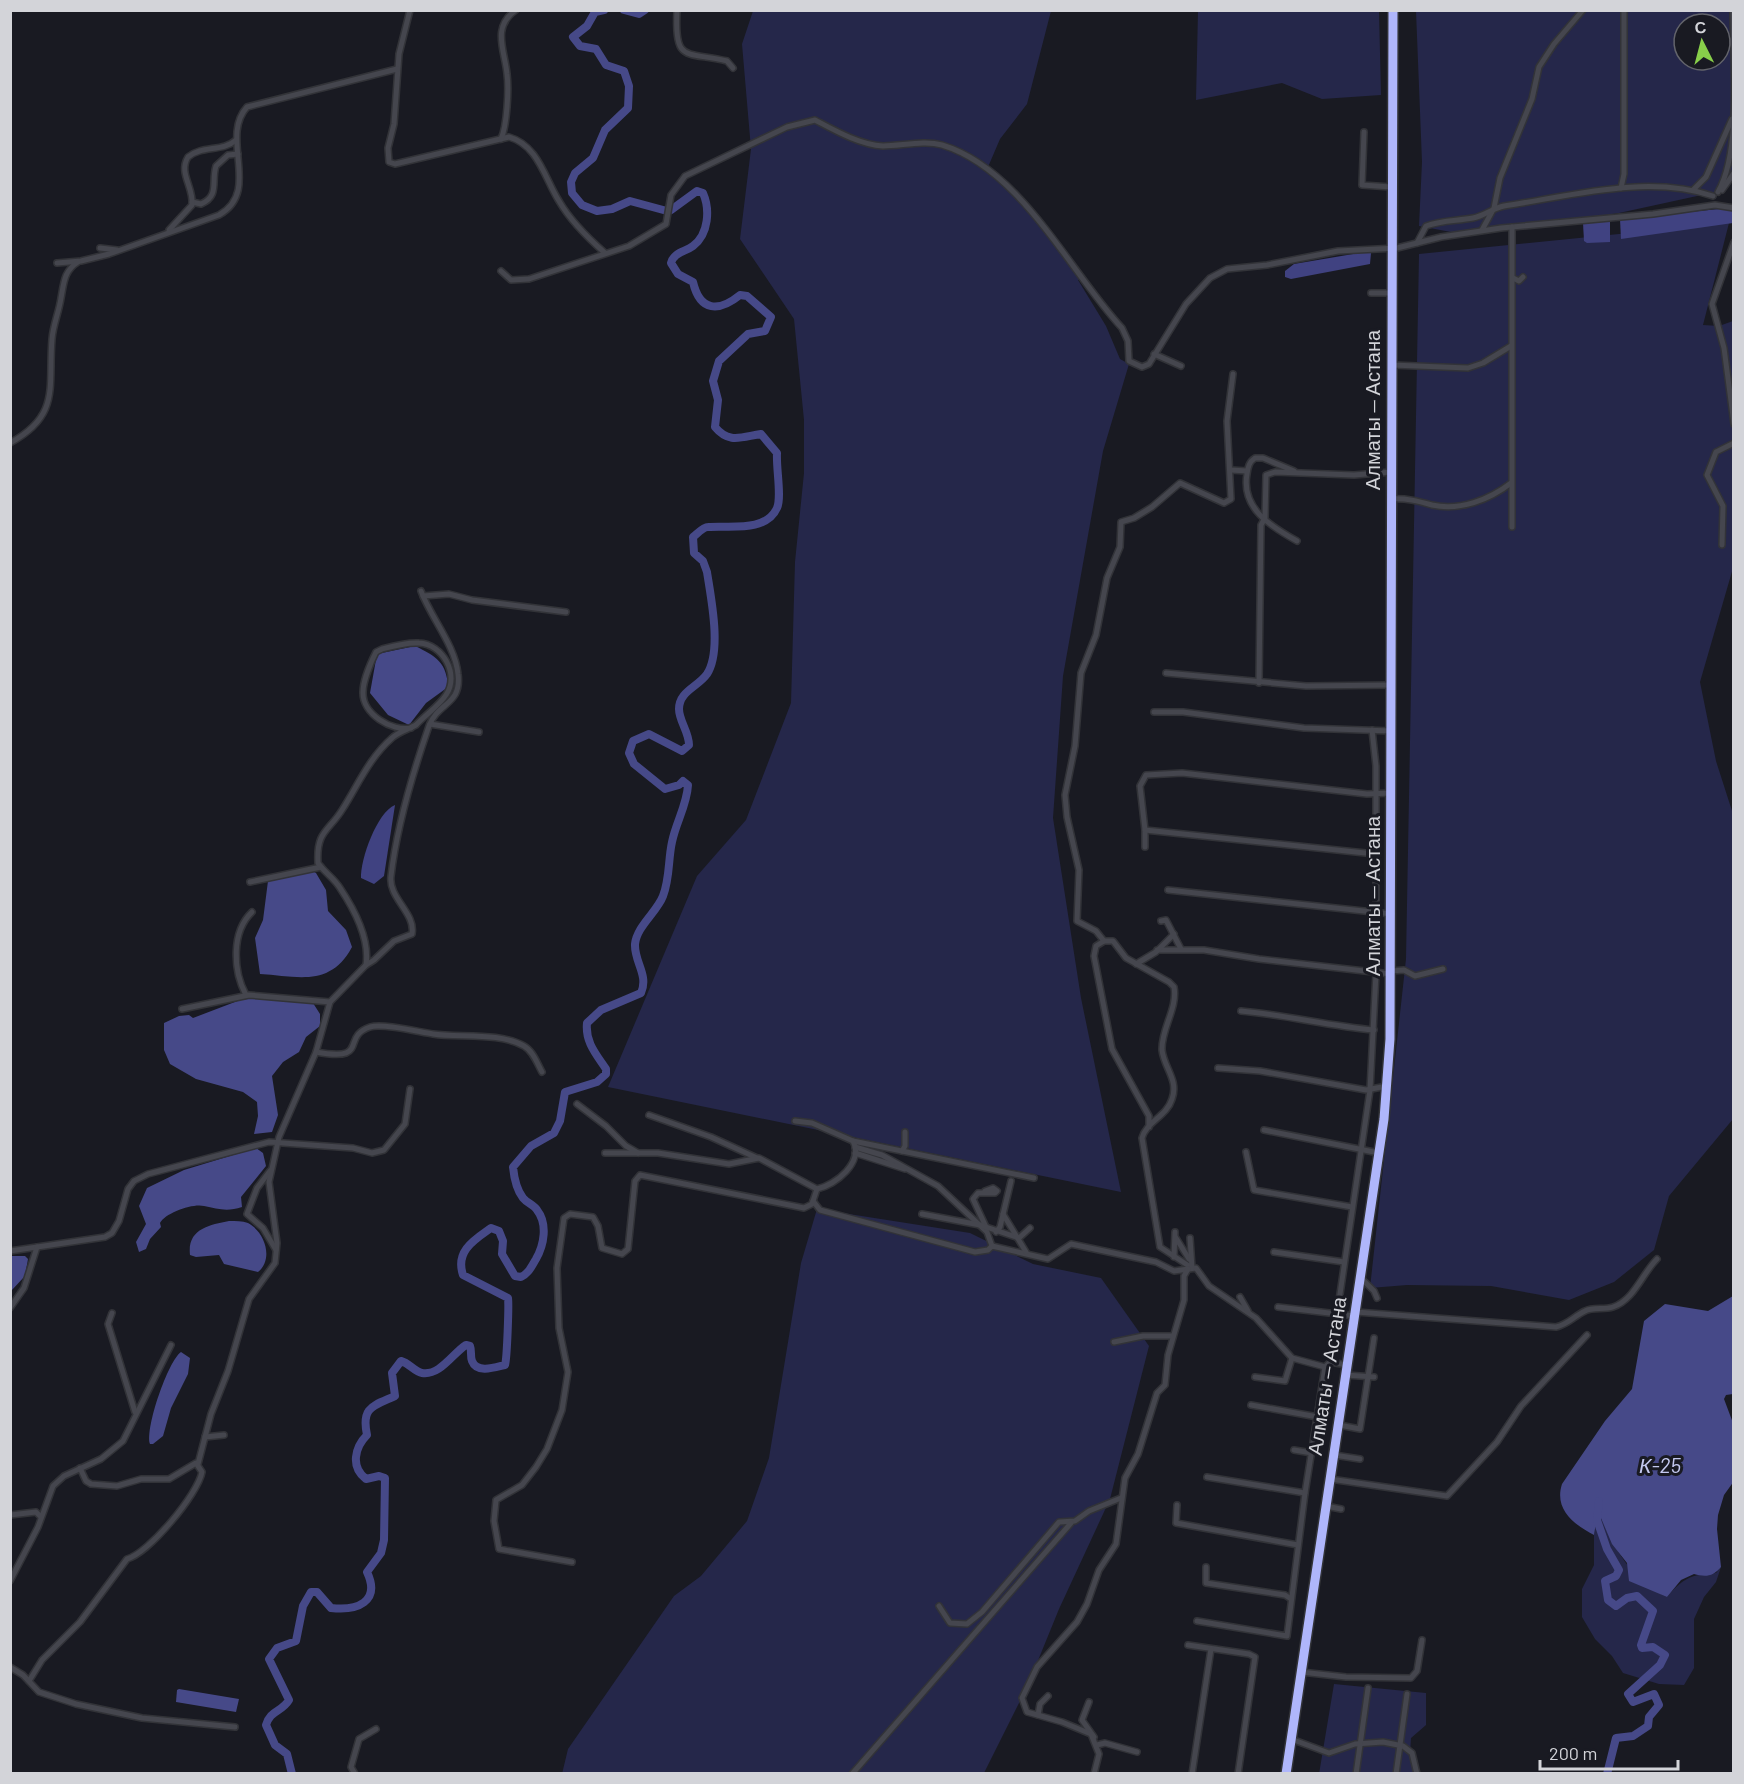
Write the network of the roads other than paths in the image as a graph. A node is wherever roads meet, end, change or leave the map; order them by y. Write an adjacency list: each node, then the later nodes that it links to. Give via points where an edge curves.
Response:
1 (410, 10): 9 (street)
2 (516, 10): 12 (street, via 504,23 500,37 508,93)
3 (677, 10): 8 (street, via 680,48 690,56 727,61)
4 (1393, 10): 17 (highway, Алматы — Астана)
5 (1583, 10): 24 (street, via 1539,67 1532,99 1500,178)
6 (1624, 10): 19 (street)
7 (1733, 10): 10 (street)
8 (733, 68)
9 (397, 69): 12 (street, via 389,162 395,164); 13 (street, via 252,104 243,112)
10 (1733, 116): 20 (street, via 1706,177); 21 (street, via 1730,158)
11 (1364, 132): 16 (street)
12 (501, 139): 34 (street, via 509,136 527,147 565,210)
13 (236, 140): 14 (street); 22 (street, via 230,145 201,150 186,160 184,170)
14 (238, 154): 22 (street, via 228,155 216,166 215,187 208,200 201,204); 27 (street, via 238,196 233,206 219,215)
15 (1734, 173): 21 (street, via 1726,187)
16 (1362, 186): 17 (street); 18 (street)
17 (1391, 187): 32 (highway, Алматы — Астана)
18 (1354, 188)
19 (1621, 188): 20 (street); 24 (street)
20 (1693, 190): 21 (street)
21 (1716, 194): 23 (street)
22 (192, 202): 27 (street)
23 (1715, 204): 25 (street); 26 (street)
24 (1494, 208): 28 (street); 30 (street, via 1475,218 1426,226)
25 (1734, 208)
26 (1512, 227): 28 (street); 39 (street)
27 (168, 231): 33 (street)
28 (1481, 232): 30 (street)
29 (1734, 242): 47 (street, via 1712,304 1724,348)
30 (1417, 243): 32 (street)
31 (100, 248): 33 (street)
32 (1391, 249): 41 (highway, Алматы — Астана); 43 (street, via 1338,251 1221,271 1186,304)
33 (118, 250): 35 (street)
34 (605, 253): 37 (street, via 529,279 511,280); 43 (street, via 629,246 662,227 668,221 673,190 685,176 787,127 815,120 880,146 940,145 982,164 1043,226 1122,328 1128,341 1129,361 1146,366)
35 (81, 261): 36 (street); 48 (street, via 69,268 64,280 52,339 48,405 35,426)
36 (57, 263)
37 (501, 271)
38 (1523, 277): 39 (street, via 1519,281)
39 (1512, 278): 42 (street)
40 (1371, 292): 41 (street)
41 (1391, 292): 44 (highway, Алматы — Астана)
42 (1511, 346): 44 (street, via 1476,366 1461,369); 54 (street)
43 (1154, 354): 45 (street)
44 (1392, 365): 53 (highway, Алматы — Астана)
45 (1181, 366)
46 (1233, 374): 50 (street, via 1227,422)
47 (1734, 424)
48 (10, 443)
49 (1734, 443): 59 (street, via 1716,452 1707,475 1723,506)
50 (1231, 470): 51 (street); 89 (street, via 1233,492 1229,502 1180,483 1152,507 1120,524 1120,547 1107,578 1096,635 1081,673 1075,746 1065,795 1079,870 1077,921 1096,931)
51 (1247, 471): 52 (street, via 1251,460 1258,458); 56 (street, via 1247,499)
52 (1295, 472): 53 (street); 56 (street, via 1272,472 1266,476)
53 (1391, 472): 55 (highway, Алматы — Астана)
54 (1511, 483): 55 (street, via 1467,505); 57 (street)
55 (1392, 499): 63 (highway, Алматы — Астана)
56 (1265, 518): 58 (street); 62 (street, via 1261,525)
57 (1512, 527)
58 (1297, 540)
59 (1722, 545)
60 (566, 612): 66 (street, via 449,594 422,594 459,676 457,694)
61 (1166, 673): 62 (street)
62 (1259, 683): 63 (street)
63 (1392, 686): 69 (highway, Алматы — Астана)
64 (1154, 712): 68 (street, via 1184,712 1305,728)
65 (386, 724): 67 (street); 67 (street, via 374,714 363,695 374,655 381,649 418,643 439,651 448,663 452,681 446,696); 71 (street)
66 (430, 724): 70 (street); 92 (street, via 405,798 390,880 413,931 410,937 394,941)
67 (411, 728): 71 (street)
68 (1372, 730): 69 (street); 72 (street)
69 (1392, 731): 73 (highway, Алматы — Астана)
70 (479, 732)
71 (393, 737): 81 (street, via 365,769 341,813 326,828 318,858)
72 (1376, 770): 73 (street); 74 (street)
73 (1392, 770): 75 (highway, Алматы — Астана)
74 (1375, 794): 75 (street); 76 (street); 77 (street, via 1190,774 1152,774 1146,775 1140,786)
75 (1392, 798): 76 (street); 78 (highway, Алматы — Астана)
76 (1376, 803): 80 (street)
77 (1145, 830): 79 (street); 80 (street)
78 (1392, 846): 80 (street); 86 (highway, Алматы — Астана)
79 (1145, 847)
80 (1375, 852): 85 (street)
81 (321, 867): 82 (street); 92 (street, via 340,888 359,925 367,950)
82 (250, 882)
83 (1168, 890): 85 (street)
84 (252, 912): 97 (street, via 238,933 237,944)
85 (1375, 913): 86 (street); 96 (street)
86 (1392, 914): 95 (highway, Алматы — Астана)
87 (1161, 921): 88 (street, via 1166,920)
88 (1174, 934): 90 (street); 91 (street)
89 (1104, 941): 93 (street, via 1113,941); 111 (street, via 1096,946 1094,956 1108,1036 1149,1116)
90 (1181, 949): 91 (street); 96 (street)
91 (1157, 950): 93 (street)
92 (366, 964): 98 (street)
93 (1136, 964): 111 (street, via 1169,982 1175,991 1162,1048 1174,1082 1173,1096 1167,1110)
94 (1443, 969): 95 (street, via 1415,976 1404,970)
95 (1391, 972): 96 (street); 105 (highway, Алматы — Астана)
96 (1376, 973): 101 (street)
97 (246, 996): 98 (street); 99 (street)
98 (330, 1002): 102 (street)
99 (182, 1009)
100 (1241, 1011): 101 (street)
101 (1374, 1030): 107 (street)
102 (316, 1052): 104 (street, via 345,1055 360,1032 375,1026 519,1044 530,1051); 115 (street)
103 (1218, 1068): 107 (street, via 1260,1071)
104 (542, 1072)
105 (1387, 1086): 107 (street); 121 (highway, Алматы — Астана)
106 (410, 1089): 115 (street, via 405,1124 384,1150 372,1153)
107 (1370, 1090): 117 (street)
108 (578, 1104): 122 (street)
109 (649, 1115): 124 (street)
110 (795, 1121): 114 (street, via 812,1123)
111 (1149, 1127): 148 (street, via 1142,1138 1160,1247)
112 (1264, 1130): 117 (street)
113 (905, 1132): 118 (street)
114 (853, 1141): 116 (street); 118 (street)
115 (278, 1142): 127 (street); 143 (street, via 251,1145 148,1174 128,1189 112,1233)
116 (855, 1150): 123 (street); 125 (street); 126 (street, via 882,1155)
117 (1361, 1150): 121 (street); 133 (street)
118 (902, 1151): 128 (street)
119 (1246, 1152): 133 (street, via 1254,1190)
120 (605, 1153): 122 (street)
121 (1379, 1153): 152 (highway, Алматы — Астана)
122 (639, 1154): 124 (street, via 658,1153 729,1164)
123 (862, 1157): 125 (street); 126 (street)
124 (757, 1158): 130 (street)
125 (853, 1162): 130 (street, via 846,1172)
126 (907, 1169): 136 (street, via 938,1185)
127 (270, 1171): 145 (street); 145 (street, via 257,1188 247,1214 263,1228)
128 (1034, 1178)
129 (1011, 1181): 135 (street)
130 (817, 1189): 132 (street)
131 (985, 1191): 136 (street, via 973,1199)
132 (813, 1201): 142 (street, via 820,1210 962,1249 980,1252); 194 (street, via 804,1208 640,1175 635,1181 628,1249 622,1254 602,1248 593,1217 570,1214 564,1218 557,1268 559,1328 568,1372 562,1410 544,1455 522,1485 497,1499 494,1515 499,1549)
133 (1352, 1207): 150 (street)
134 (922, 1214): 136 (street)
135 (1004, 1214): 138 (street); 140 (street)
136 (983, 1226): 138 (street); 139 (street)
137 (1030, 1228): 140 (street)
138 (997, 1232): 139 (street); 140 (street)
139 (991, 1237): 142 (street)
140 (1019, 1238): 146 (street)
141 (1190, 1238): 151 (street)
142 (992, 1246): 146 (street)
143 (37, 1247): 144 (street); 156 (street, via 24,1288)
144 (10, 1251)
145 (277, 1252): 176 (street, via 272,1270 254,1289 247,1304)
146 (1026, 1252): 151 (street, via 1051,1258 1071,1244 1156,1262 1174,1271)
147 (1274, 1252): 150 (street)
148 (1174, 1257): 151 (street); 151 (street, via 1175,1235)
149 (1657, 1259): 160 (street, via 1621,1303 1584,1311 1571,1322 1556,1327)
150 (1344, 1262): 159 (street)
151 (1190, 1266): 157 (street, via 1198,1269 1209,1286); 162 (street, via 1184,1276 1184,1300)
152 (1361, 1278): 154 (street); 160 (highway, Алматы — Астана)
153 (1240, 1297): 157 (street)
154 (1377, 1298)
155 (1278, 1307): 159 (street)
156 (10, 1308)
157 (1249, 1312): 166 (street)
158 (112, 1313): 172 (street, via 108,1324)
159 (1335, 1314): 160 (street); 167 (street)
160 (1355, 1314): 168 (highway, Алматы — Астана)
161 (1587, 1335): 184 (street, via 1521,1406 1497,1442 1447,1496)
162 (1173, 1336): 164 (street, via 1143,1336); 186 (street, via 1165,1385 1157,1393)
163 (1374, 1338): 169 (street)
164 (1114, 1342)
165 (171, 1345): 172 (street)
166 (1293, 1358): 167 (street); 170 (street, via 1285,1381)
167 (1327, 1365): 168 (street); 173 (street)
168 (1347, 1370): 169 (street); 174 (highway, Алматы — Астана)
169 (1371, 1376): 174 (street, via 1360,1429)
170 (1255, 1377)
171 (1251, 1405): 173 (street)
172 (135, 1412): 182 (street, via 123,1441)
173 (1318, 1417): 178 (street)
174 (1339, 1425): 179 (highway, Алматы — Астана)
175 (224, 1435): 176 (street)
176 (206, 1437): 181 (street)
177 (1294, 1450): 178 (street)
178 (1312, 1453): 185 (street)
179 (1334, 1455): 180 (street); 184 (highway, Алматы — Астана)
180 (1360, 1459)
181 (198, 1464): 182 (street, via 169,1479 141,1479 117,1486 92,1484); 205 (street, via 201,1479 187,1501 145,1549 127,1559 80,1622 42,1660)
182 (80, 1468): 191 (street, via 53,1486)
183 (1207, 1477): 185 (street)
184 (1330, 1479): 188 (highway, Алматы — Астана)
185 (1305, 1493): 193 (street)
186 (1121, 1498): 192 (street); 210 (street, via 1116,1544 1100,1569 1087,1604 1077,1622 1042,1660 1025,1689 1024,1709)
187 (1177, 1505): 193 (street, via 1176,1524)
188 (1326, 1506): 189 (street); 204 (highway, Алматы — Астана)
189 (1341, 1509)
190 (10, 1515): 191 (street, via 36,1512)
191 (41, 1517): 196 (street)
192 (1071, 1523): 198 (street, via 1059,1522 982,1612 967,1624 950,1623); 220 (street)
193 (1298, 1545): 197 (street)
194 (572, 1562)
195 (1206, 1567): 197 (street, via 1206,1583 1286,1595)
196 (10, 1581)
197 (1291, 1599): 199 (street, via 1287,1636)
198 (939, 1606)
199 (1197, 1621)
200 (1422, 1640): 204 (street, via 1417,1671 1411,1678)
201 (1188, 1645): 202 (street)
202 (1211, 1648): 222 (street); 223 (street, via 1255,1657)
203 (10, 1667): 205 (street)
204 (1301, 1672): 214 (highway, Алматы — Астана)
205 (29, 1681): 211 (street, via 39,1692 76,1704 142,1718)
206 (1368, 1688): 215 (street)
207 (1407, 1694): 217 (street)
208 (1048, 1696): 210 (street, via 1040,1704)
209 (1089, 1702): 213 (street, via 1082,1720 1092,1730)
210 (1038, 1715): 213 (street, via 1085,1731)
211 (235, 1727)
212 (376, 1729): 219 (street, via 359,1738 351,1767)
213 (1094, 1739): 216 (street)
214 (1291, 1739): 215 (street, via 1329,1753); 224 (highway, Алматы — Астана)
215 (1360, 1743): 217 (street); 225 (street)
216 (1097, 1745): 218 (street, via 1105,1743); 221 (street)
217 (1400, 1745): 226 (street); 227 (street, via 1412,1754)
218 (1137, 1752)
219 (355, 1773)
220 (852, 1773)
221 (1094, 1773)
222 (1192, 1773)
223 (1238, 1773)
224 (1286, 1773)
225 (1356, 1773)
226 (1396, 1773)
227 (1417, 1773)

